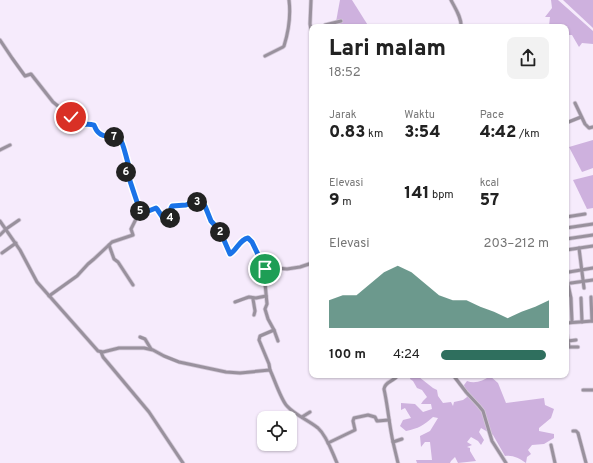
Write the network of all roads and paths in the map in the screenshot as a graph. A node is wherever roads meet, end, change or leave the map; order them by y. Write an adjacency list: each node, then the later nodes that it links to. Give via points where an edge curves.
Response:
1 (289, 0): 9 (street, via 290,16 284,46)
2 (310, 0): 5 (street)
3 (451, 0): 7 (street)
4 (341, 21): 6 (street)
5 (311, 24)
6 (329, 24)
7 (461, 24)
8 (0, 40): 16 (street, via 25,76 31,74 53,102 71,117 73,125 94,125 101,134 118,137 121,140 128,163 125,166)
9 (265, 56)
10 (575, 103): 11 (street)
11 (581, 117): 12 (street); 13 (street, via 587,127)
12 (569, 122)
13 (593, 127)
14 (10, 145): 15 (street)
15 (0, 150)
16 (141, 214): 28 (street, via 131,229 133,235); 36 (street, via 156,208 165,221 175,215 172,206 196,201 200,205 204,204 230,254 248,238)
17 (585, 214): 18 (street)
18 (569, 217)
19 (19, 220): 23 (street)
20 (0, 221): 23 (street)
21 (593, 224): 22 (street)
22 (569, 228)
23 (6, 229): 24 (street); 27 (street)
24 (0, 234)
25 (593, 235): 26 (street)
26 (569, 239)
27 (16, 243): 32 (street); 44 (street, via 36,279)
28 (109, 244): 41 (street, via 114,259); 44 (street, via 77,276)
29 (593, 246): 30 (street)
30 (579, 248): 31 (street); 35 (street)
31 (569, 250)
32 (2, 253)
33 (309, 264): 36 (street)
34 (593, 268): 35 (street)
35 (582, 270): 37 (street); 39 (street)
36 (265, 271): 45 (street)
37 (569, 272)
38 (593, 280): 39 (street)
39 (584, 281): 40 (street); 42 (street)
40 (571, 283)
41 (133, 285)
42 (584, 288)
43 (569, 289): 52 (street)
44 (49, 296): 62 (street)
45 (266, 296): 48 (street); 54 (street, via 266,311)
46 (591, 297): 51 (street)
47 (581, 298): 53 (street)
48 (253, 299): 49 (street); 50 (street)
49 (235, 302)
50 (254, 315)
51 (592, 321): 53 (street)
52 (572, 322): 53 (street)
53 (582, 322)
54 (274, 330): 57 (street); 63 (street, via 259,337)
55 (140, 337): 61 (street, via 145,339)
56 (576, 340): 58 (street)
57 (278, 341)
58 (569, 341)
59 (569, 347): 60 (street)
60 (578, 347)
61 (151, 349): 62 (street, via 119,348); 63 (street, via 179,362 226,372)
62 (101, 352): 76 (street, via 149,412)
63 (270, 370): 69 (street, via 286,405)
64 (396, 378): 70 (street, via 384,385)
65 (455, 378): 79 (street, via 483,411 492,441)
66 (583, 390): 67 (street)
67 (593, 390)
68 (310, 412): 69 (street)
69 (302, 417): 74 (street, via 318,428)
70 (389, 420): 73 (street); 74 (street, via 377,421 375,417 368,415 354,418 355,430)
71 (573, 431): 81 (street, via 578,433)
72 (402, 439): 73 (street)
73 (393, 442): 78 (street)
74 (328, 443): 77 (street)
75 (551, 445): 80 (street)
76 (183, 463)
77 (337, 463)
78 (398, 463)
79 (506, 463)
80 (555, 463)
81 (586, 463)

